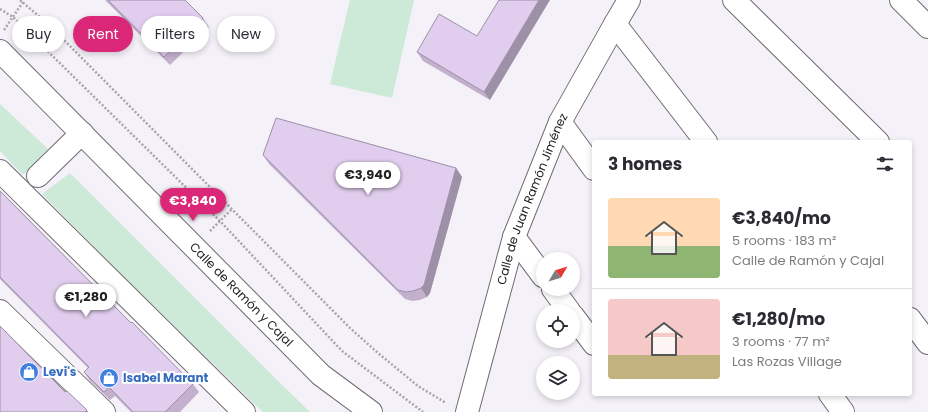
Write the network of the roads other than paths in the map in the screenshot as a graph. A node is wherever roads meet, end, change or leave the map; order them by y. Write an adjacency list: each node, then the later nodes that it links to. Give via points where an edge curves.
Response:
1 (629, 0): 4 (street, Calle de Juan Ramón Jiménez)
2 (734, 0): 10 (street)
3 (901, 0): 5 (street)
4 (614, 24): 7 (street, Calle de Juan Ramón Jiménez); 9 (street)
5 (928, 27)
6 (0, 51): 8 (street, Calle de Ramón y Cajal)
7 (560, 122): 11 (street); 14 (street, Calle de Juan Ramón Jiménez)
8 (82, 133): 13 (street); 27 (street, Calle de Ramón y Cajal, via 321,375)
9 (704, 140)
10 (876, 140)
11 (592, 166)
12 (0, 171): 26 (street)
13 (38, 176)
14 (514, 237): 15 (street); 24 (street, Calle de Juan Ramón Jiménez)
15 (536, 267)
16 (558, 296): 17 (street)
17 (565, 304)
18 (0, 311): 25 (street)
19 (912, 322): 22 (street)
20 (580, 325): 21 (street)
21 (592, 341)
22 (928, 343)
23 (831, 396): 28 (street)
24 (457, 408)
25 (104, 412)
26 (244, 412)
27 (371, 412)
28 (843, 412)

